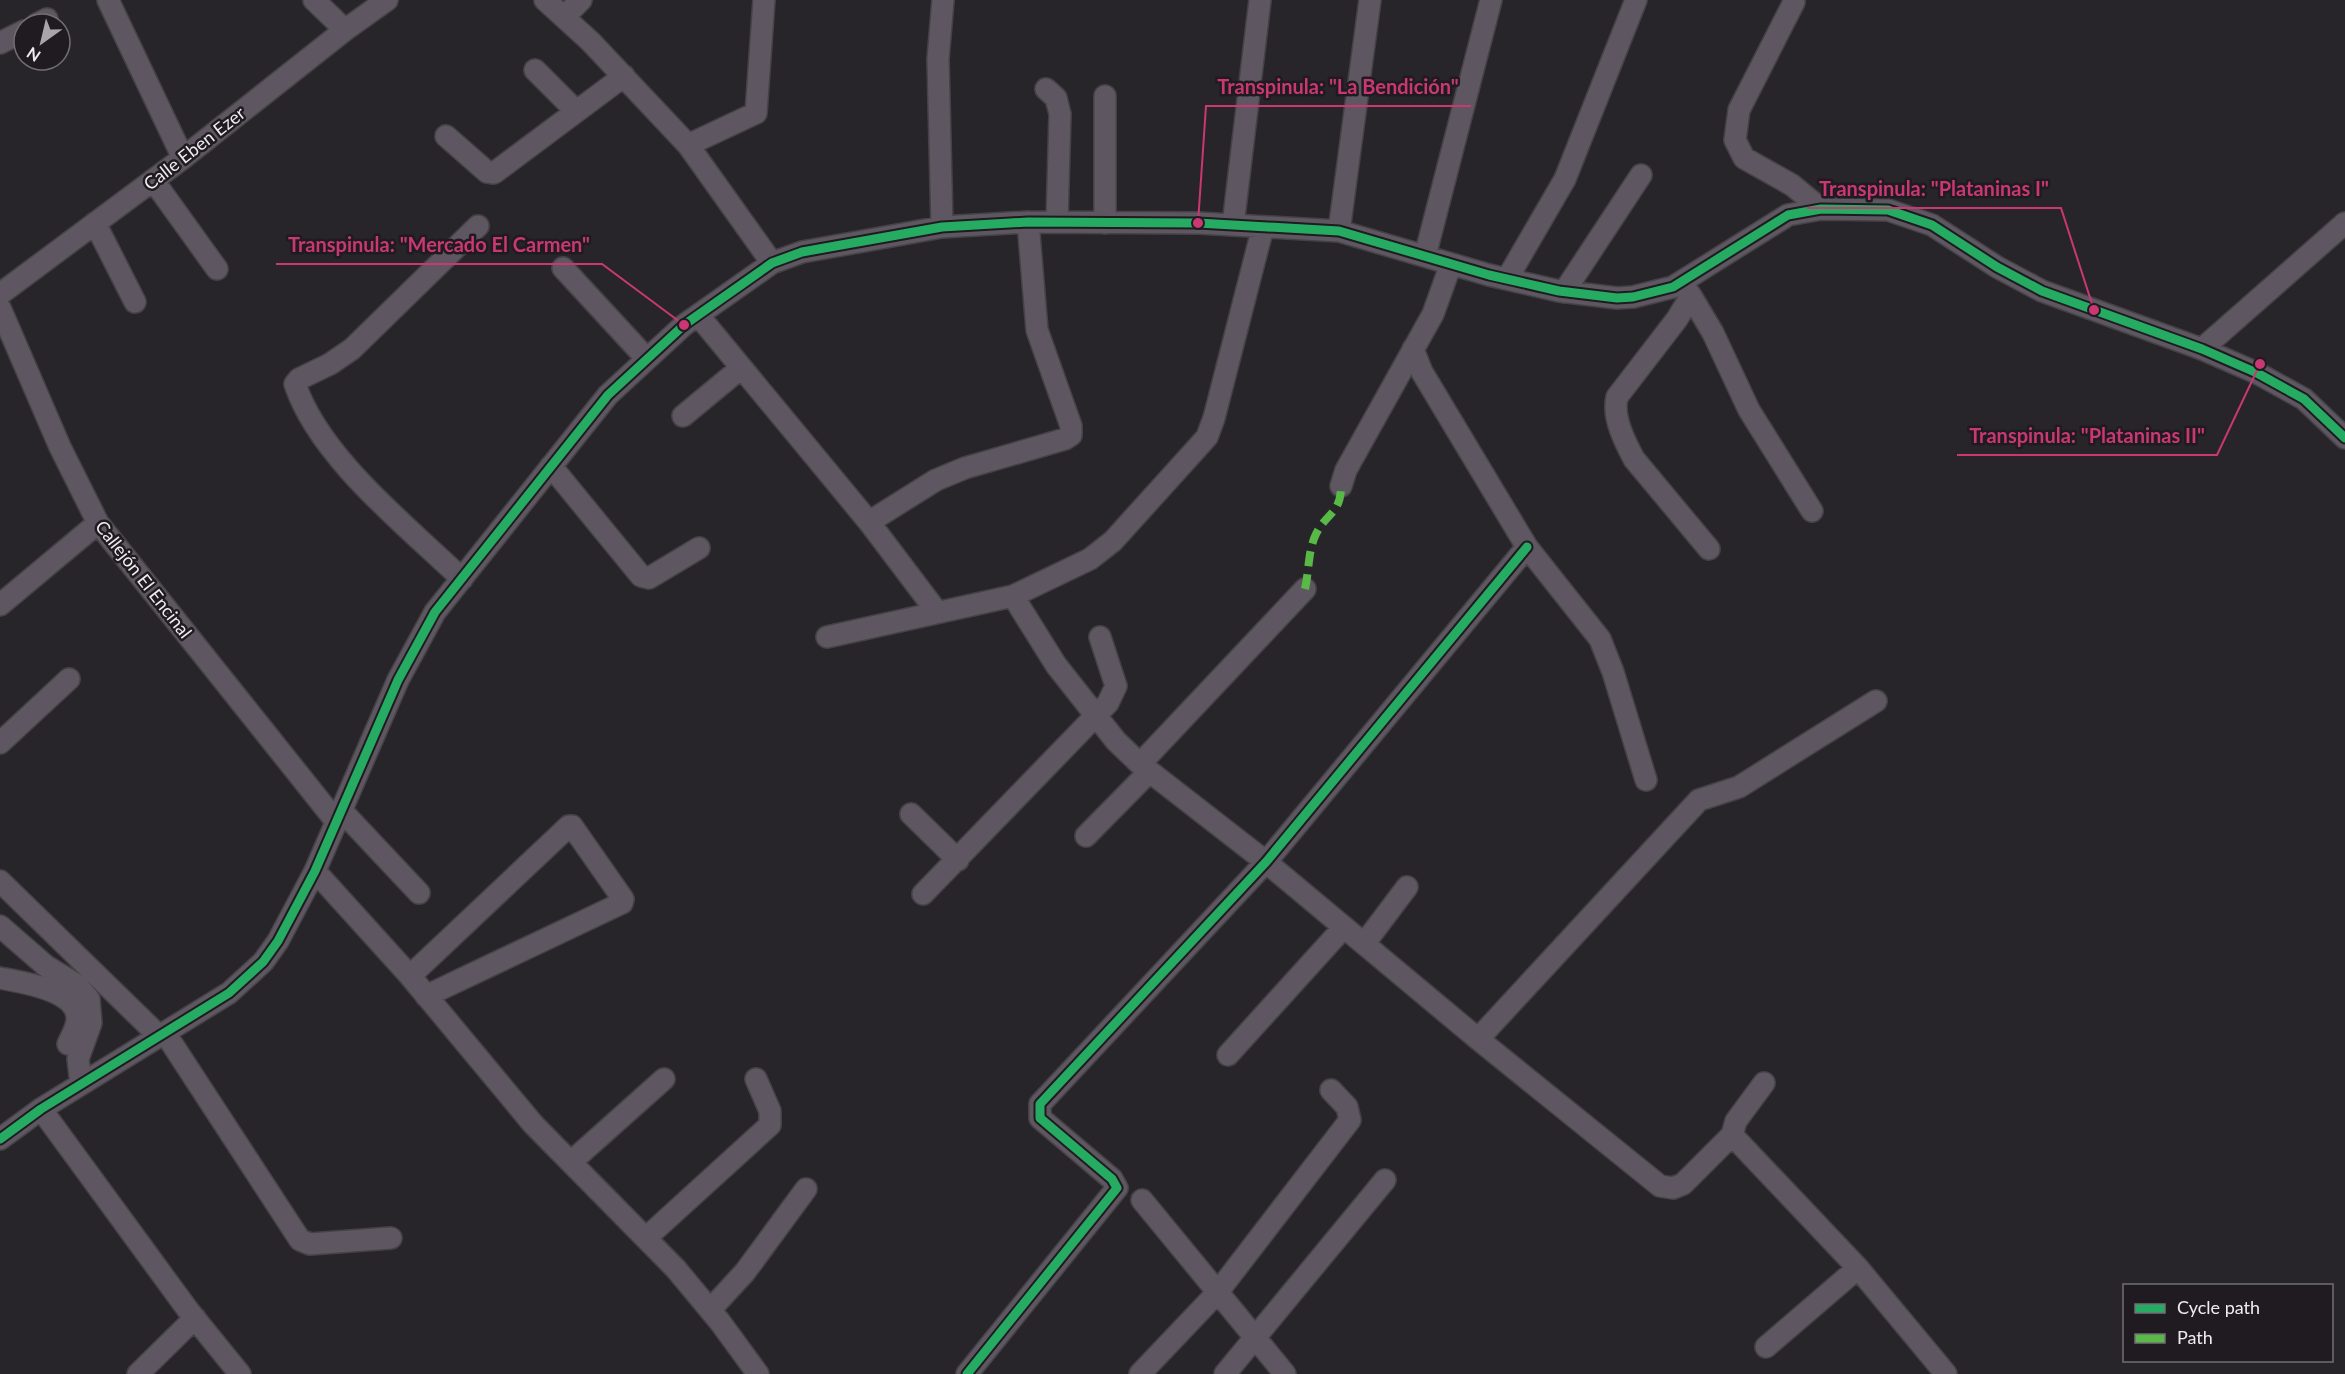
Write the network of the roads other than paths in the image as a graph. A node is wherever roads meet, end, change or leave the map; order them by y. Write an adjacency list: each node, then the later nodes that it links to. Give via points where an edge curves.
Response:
1 (108, 0): 22 (street)
2 (314, 0): 14 (street)
3 (387, 0): 14 (street, Calle Eben Ezer)
4 (545, 0): 13 (street)
5 (581, 0): 13 (street)
6 (764, 0): 21 (street, via 756,114)
7 (944, 0): 33 (street, via 938,59)
8 (1260, 0): 31 (street)
9 (1370, 0): 35 (street)
10 (1491, 0): 36 (street)
11 (1636, 0): 41 (street, via 1566,179)
12 (1794, 2): 25 (street, via 1739,110 1735,140 1744,158 1792,185)
13 (564, 16): 16 (street)
14 (345, 30): 22 (street, Calle Eben Ezer)
15 (535, 70): 19 (street)
16 (624, 76): 19 (street); 21 (street)
17 (1046, 89): 27 (street, via 1056,98 1060,114)
18 (1105, 96): 29 (street)
19 (576, 111): 20 (street, via 494,173 487,172)
20 (447, 136)
21 (688, 145): 37 (street)
22 (183, 158): 24 (street, Calle Eben Ezer)
23 (1641, 174): 43 (street)
24 (153, 180): 28 (street, Calle Eben Ezer); 40 (street)
25 (1821, 209): 42 (street, via 1788,215); 49 (street, via 1887,210 1911,216 2042,291)
26 (1028, 222): 27 (street); 33 (street); 57 (street, via 1037,330 1071,435 936,480)
27 (1057, 222): 29 (street)
28 (95, 223): 44 (street, Calle Eben Ezer); 45 (street)
29 (1105, 223): 31 (street)
30 (2345, 223): 49 (street)
31 (1233, 225): 34 (street)
32 (478, 226): 62 (street, via 373,331 342,356 295,384 318,432 367,488)
33 (942, 227): 37 (street, via 802,252)
34 (1263, 227): 35 (street); 64 (street, via 1207,437 1113,541 1090,558)
35 (1339, 231): 36 (street)
36 (1425, 256): 38 (street)
37 (772, 263): 47 (street)
38 (1450, 264): 41 (street); 48 (street, via 1433,314)
39 (562, 268): 50 (street)
40 (216, 269)
41 (1507, 279): 43 (street)
42 (1686, 289): 43 (street, via 1634,297); 56 (street, via 1713,333 1749,410); 61 (street, via 1615,403 1634,459)
43 (1564, 291)
44 (0, 294)
45 (135, 302)
46 (0, 308): 58 (street, Callejón El Encinal, via 60,447)
47 (698, 315): 50 (street); 51 (street)
48 (1413, 349): 55 (street, via 1346,470); 59 (street, via 1422,372)
49 (2202, 349): 53 (street, via 2304,399)
50 (647, 359): 54 (street, via 608,395)
51 (741, 368): 52 (street); 57 (street)
52 (683, 416)
53 (2345, 438)
54 (551, 466): 60 (street, via 641,576 650,578); 62 (street)
55 (1341, 486)
56 (1812, 512)
57 (869, 522): 66 (street)
58 (98, 523): 65 (street); 75 (street, Callejón El Encinal)
59 (1527, 547): 74 (street, via 1600,639); 79 (street)
60 (699, 548)
61 (1709, 549)
62 (462, 579): 75 (street, via 435,612 413,650)
63 (1305, 589): 73 (street)
64 (1013, 596): 66 (street); 71 (street, via 1056,665)
65 (0, 605)
66 (937, 612): 67 (street)
67 (827, 637)
68 (1100, 637): 71 (street, via 1116,686 1108,703)
69 (69, 679): 72 (street)
70 (1876, 701): 94 (street, via 1739,787 1699,800)
71 (1095, 716): 73 (street); 78 (street)
72 (0, 743)
73 (1144, 768): 77 (street); 79 (street)
74 (1646, 780)
75 (338, 814): 80 (street); 83 (street, Callejón El Encinal)
76 (911, 814): 78 (street)
77 (1086, 836)
78 (958, 860): 84 (street)
79 (1266, 862): 86 (street); 117 (street, via 1040,1104 1040,1118 1112,1179 1117,1188)
80 (315, 871): 89 (street); 93 (street, via 263,962 229,993)
81 (0, 880): 93 (street)
82 (1407, 887): 87 (street)
83 (419, 893)
84 (923, 894)
85 (0, 926): 88 (street)
86 (1344, 927): 87 (street); 95 (street)
87 (1364, 944): 94 (street)
88 (46, 966): 91 (street); 99 (street, via 77,986 89,999 91,1023 78,1059)
89 (410, 976): 92 (street); 92 (street, via 572,826 623,899 622,903)
90 (0, 978): 91 (street)
91 (36, 985): 99 (street, via 68,1002 76,1013 64,1059)
92 (426, 996): 104 (street, via 533,1124)
93 (162, 1034): 99 (street); 108 (street, via 300,1240 310,1244)
94 (1478, 1039): 102 (street, via 1660,1186 1673,1188 1683,1184)
95 (1228, 1055)
96 (664, 1079): 104 (street)
97 (756, 1079): 109 (street, via 770,1111 770,1125)
98 (1764, 1083): 102 (street, via 1736,1121)
99 (73, 1089): 101 (street)
100 (1331, 1090): 111 (street, via 1347,1107 1350,1120)
101 (41, 1109): 103 (street); 113 (street)
102 (1732, 1136): 110 (street)
103 (0, 1139)
104 (571, 1162): 109 (street)
105 (1385, 1180): 114 (street)
106 (806, 1189): 112 (street, via 745,1272)
107 (1142, 1200): 111 (street)
108 (391, 1238)
109 (646, 1238): 112 (street)
110 (1858, 1268): 115 (street); 123 (street)
111 (1217, 1293): 114 (street); 120 (street)
112 (710, 1311): 119 (street)
113 (195, 1318): 116 (street); 118 (street)
114 (1254, 1338): 121 (street); 122 (street)
115 (1766, 1347)
116 (231, 1370)
117 (969, 1373)
118 (138, 1374)
119 (758, 1374)
120 (1140, 1374)
121 (1225, 1374)
122 (1285, 1374)
123 (1946, 1374)

